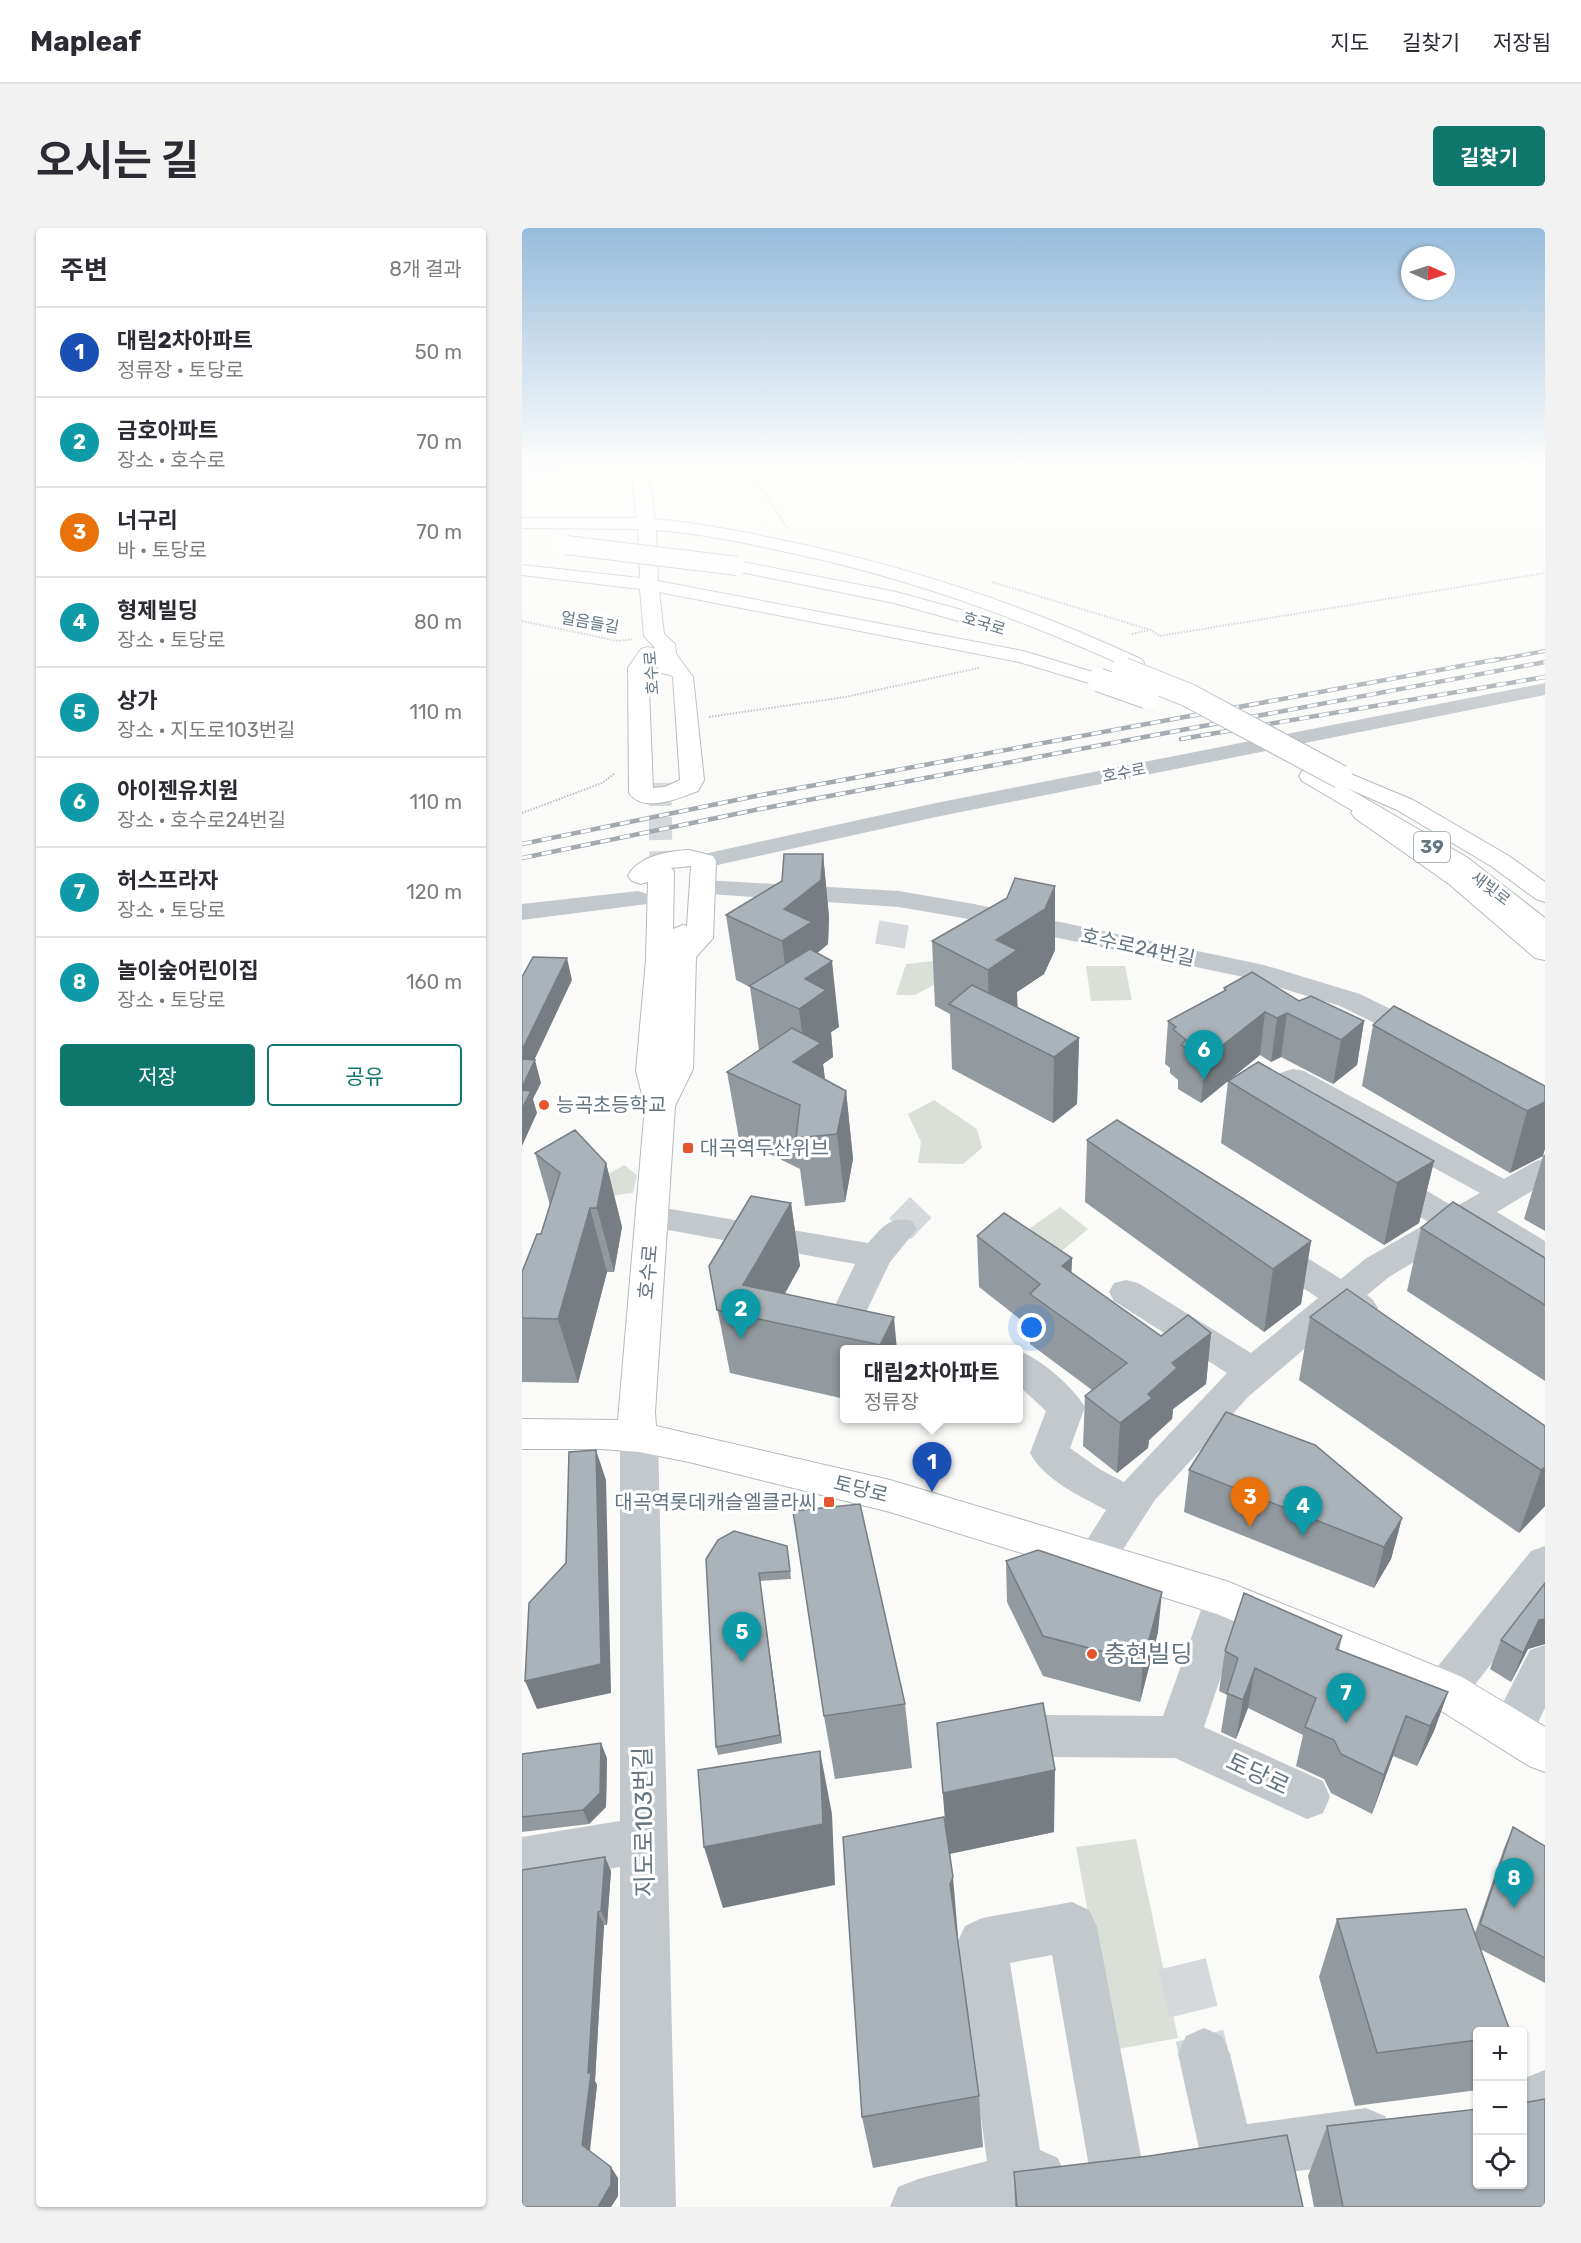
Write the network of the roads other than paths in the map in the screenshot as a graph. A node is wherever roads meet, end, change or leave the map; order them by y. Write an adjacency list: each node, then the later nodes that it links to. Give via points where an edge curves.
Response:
1 (602, 554): 5 (main road, 39)
2 (648, 554): 7 (main road, 호수로)
3 (818, 554): 13 (main road, via 905,575 994,603)
4 (522, 570): 6 (main road)
5 (733, 570): 10 (main road, 호국로 / 39, via 896,598); 13 (main road, 호국로 / 39, via 968,626)
6 (602, 579): 7 (main road); 9 (main road)
7 (650, 585): 8 (main road); 9 (main road, 호수로)
8 (714, 597): 9 (main road); 13 (main road)
9 (651, 607): 12 (main road, 호수로)
10 (994, 625)
11 (1014, 632): 13 (main road, 호국로 / 39)
12 (656, 645): 12 (main road, via 638,668 644,796 668,794 690,786 692,780 683,677); 17 (main road, 호수로)
13 (1117, 672): 15 (main road, bridge); 16 (main road, 39, bridge, via 1188,695)
14 (1545, 689): 18 (street, 호수로, via 948,808)
15 (1310, 776): 24 (main road, 새빛로 / 39, via 1459,863); 25 (main road, via 1458,879)
16 (1341, 777): 20 (main road, via 1405,805 1500,861); 22 (main road, 새빛로 / 39, via 1487,867)
17 (668, 782)
18 (683, 867): 19 (main road); 21 (main road, via 695,857 644,870); 26 (main road, 호수로, via 685,896)
19 (704, 888): 26 (main road, via 700,938); 27 (street, 호수로24번길, via 897,911 1254,971 1350,1000)
20 (1545, 894)
21 (638, 899): 23 (street); 26 (main road, via 643,941)
22 (1545, 911)
23 (522, 912)
24 (1545, 931)
25 (1545, 952)
26 (671, 958): 32 (main road, 호수로, via 681,1032 678,1069 660,1106)
27 (1445, 1046)
28 (1281, 1125): 31 (street, via 1250,1107 1293,1078)
29 (1545, 1169): 31 (street)
30 (1363, 1171): 33 (street)
31 (1505, 1193): 33 (street)
32 (653, 1217): 36 (street); 45 (main road, 호수로, via 636,1412)
33 (1463, 1217): 37 (street); 39 (street, via 1440,1249 1377,1268)
34 (900, 1229): 36 (street)
35 (1238, 1229): 39 (street)
36 (876, 1256): 40 (street)
37 (1545, 1257)
38 (1126, 1292): 43 (street)
39 (1342, 1297): 41 (street); 43 (street)
40 (846, 1320)
41 (1391, 1328)
42 (1023, 1369): 46 (street, via 1066,1407 1049,1453 1087,1481)
43 (1253, 1372): 46 (street)
44 (522, 1434): 45 (main road, 토당로)
45 (639, 1437): 47 (main road, 토당로, via 890,1496); 56 (street, 지도로103번길)
46 (1130, 1504): 47 (street)
47 (1095, 1559): 49 (main road, 토당로)
48 (1545, 1563): 51 (street)
49 (1226, 1599): 51 (main road, 토당로); 53 (street)
50 (1545, 1664): 54 (street)
51 (1444, 1690): 54 (main road, 토당로)
52 (1046, 1736): 53 (street)
53 (1178, 1737): 55 (street, 토당로)
54 (1528, 1740)
55 (1306, 1797)
56 (644, 1840): 57 (street); 64 (street, 지도로103번길)
57 (522, 1860)
58 (1204, 2054): 62 (street)
59 (1545, 2096): 60 (street)
60 (1527, 2104)
61 (1410, 2129): 62 (street)
62 (1172, 2160): 63 (street); 63 (street, via 1072,1928 982,1943)
63 (1017, 2180): 65 (street)
64 (648, 2207)
65 (918, 2207)

